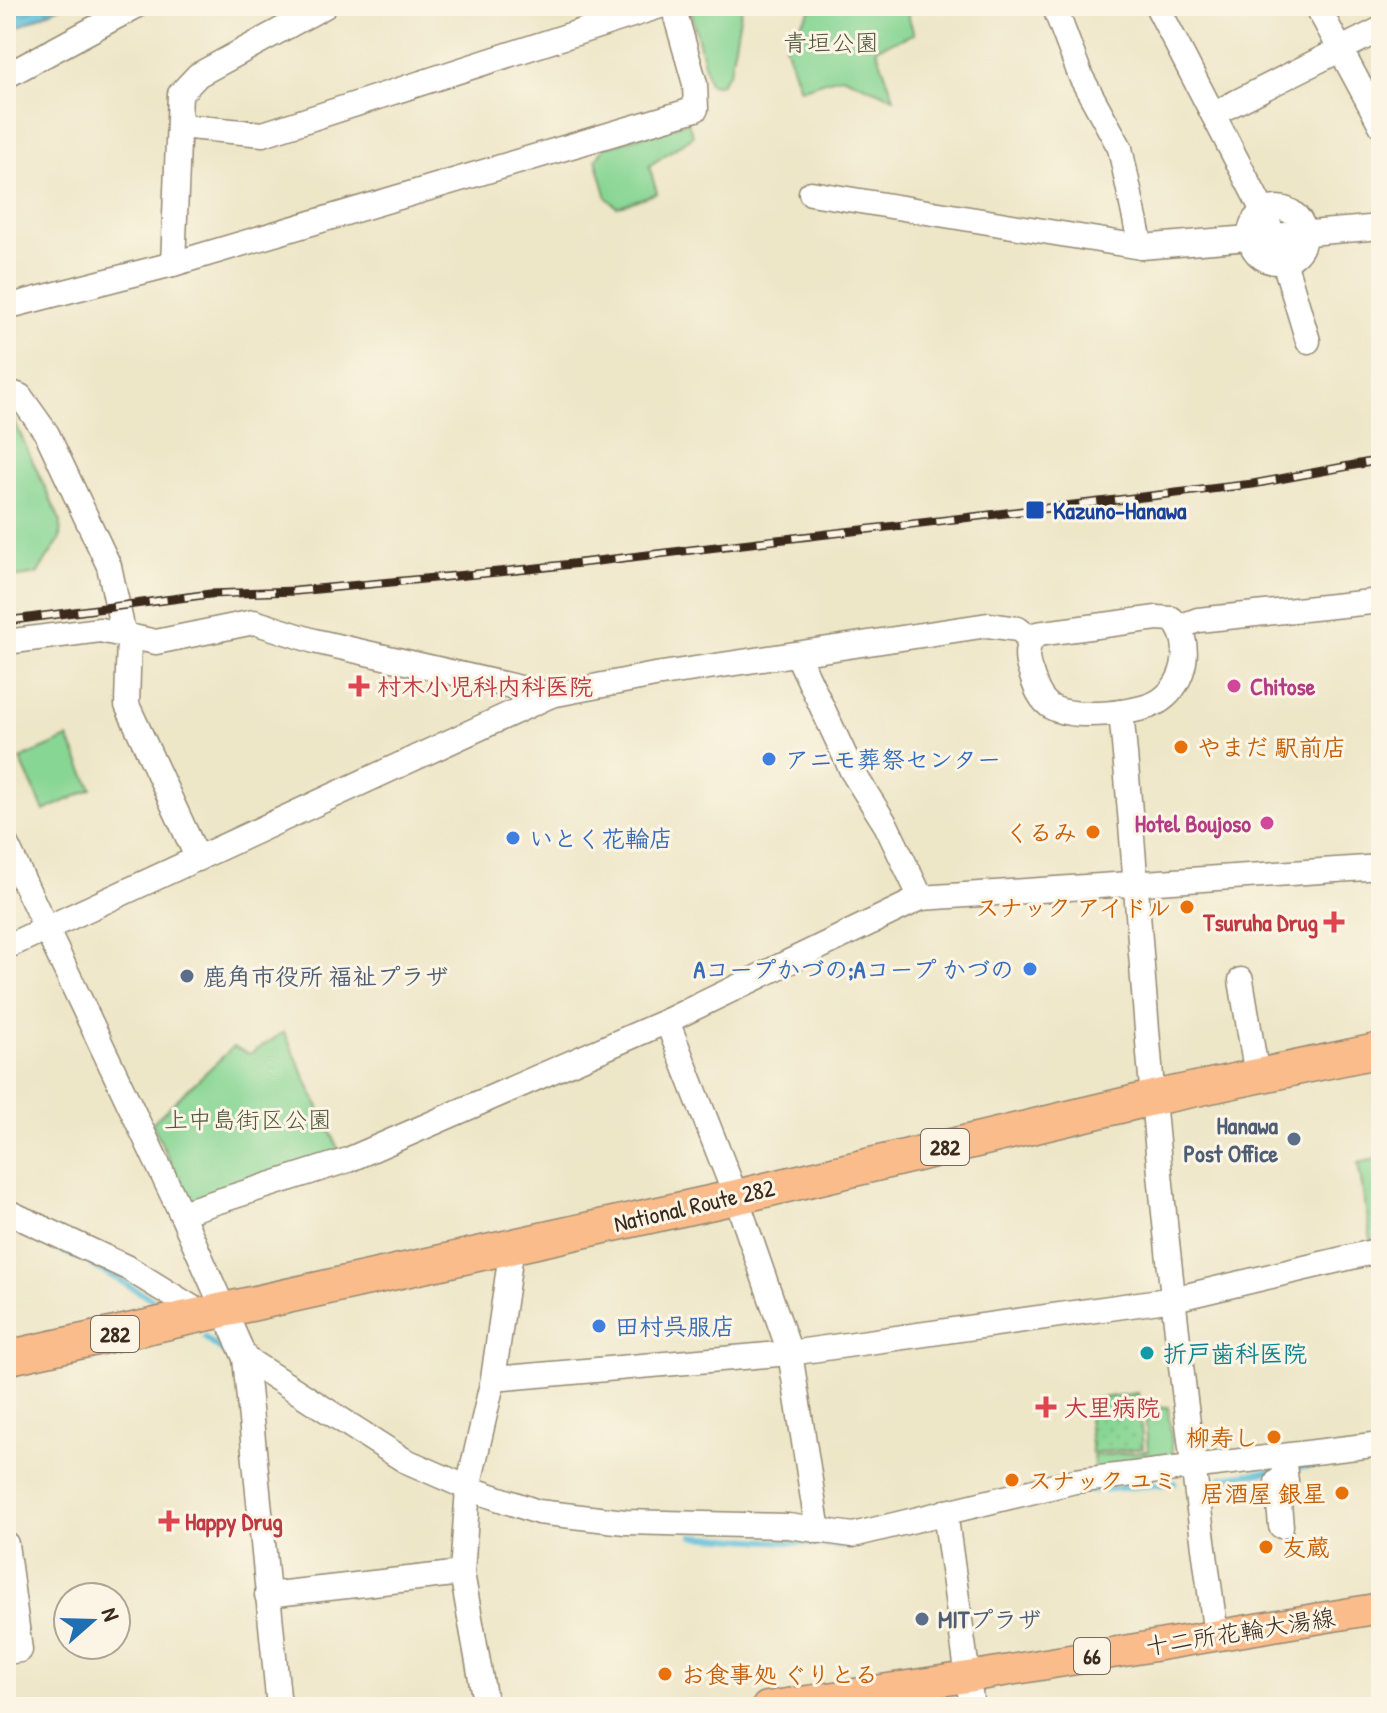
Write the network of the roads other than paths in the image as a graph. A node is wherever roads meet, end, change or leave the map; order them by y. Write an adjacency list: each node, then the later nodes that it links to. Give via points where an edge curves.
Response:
1 (136, 6): 10 (street)
2 (325, 6): 13 (street, via 198,75 180,94)
3 (660, 6): 13 (street, via 263,134)
4 (673, 6): 21 (street, via 695,84 696,109)
5 (1054, 6): 19 (street, via 1081,77 1120,148)
6 (1158, 6): 11 (street)
7 (1317, 6): 9 (street)
8 (1381, 29): 9 (street)
9 (1340, 49): 11 (street); 12 (street)
10 (6, 76)
11 (1213, 114): 15 (street)
12 (1381, 125)
13 (179, 126): 21 (street)
14 (811, 193): 19 (street)
15 (1263, 211): 17 (street, via 1290,211); 18 (street, via 1252,222)
16 (1381, 227): 17 (street)
17 (1304, 234): 18 (street); 20 (street, via 1299,251)
18 (1262, 236): 19 (street); 20 (street, via 1261,257)
19 (1141, 247)
20 (1284, 261): 23 (street)
21 (173, 264): 22 (street)
22 (6, 307)
23 (1308, 341)
24 (6, 391): 27 (street, via 20,396 47,434 109,566)
25 (1381, 601): 26 (street, via 1198,620)
26 (1179, 627): 28 (street, via 1172,619 1157,618 1046,631); 32 (street, via 1185,659 1173,686 1162,700)
27 (127, 636): 29 (street, via 100,630); 31 (street, via 156,642 254,622 314,641); 34 (street, via 127,705)
28 (1031, 639): 30 (street, via 1018,629 988,625); 32 (street, via 1028,667 1037,690 1054,709)
29 (6, 642)
30 (797, 654): 31 (street); 37 (street)
31 (551, 695): 34 (street)
32 (1121, 712): 36 (street)
33 (6, 844): 38 (street)
34 (198, 859): 38 (street)
35 (1381, 867): 36 (street)
36 (1139, 886): 37 (street); 44 (street)
37 (921, 898): 41 (street)
38 (46, 927): 39 (street); 47 (street)
39 (6, 947)
40 (1241, 980): 43 (street)
41 (667, 1021): 45 (street); 47 (street, via 348,1160)
42 (1381, 1050): 43 (highway, National Route 282 / 282)
43 (1257, 1076): 44 (highway, National Route 282 / 282)
44 (1153, 1098): 45 (highway, National Route 282 / 282); 50 (street)
45 (736, 1197): 48 (highway, National Route 282 / 282); 52 (street)
46 (6, 1211): 51 (street)
47 (181, 1213): 51 (street)
48 (512, 1246): 51 (highway, National Route 282 / 282); 55 (street)
49 (1381, 1250): 50 (street)
50 (1174, 1299): 52 (street); 58 (street)
51 (214, 1312): 53 (highway, National Route 282 / 282); 54 (street)
52 (790, 1353): 55 (street); 62 (street)
53 (6, 1358)
54 (245, 1358): 59 (street, via 404,1460); 65 (street)
55 (493, 1379): 59 (street)
56 (1381, 1444): 57 (street)
57 (1284, 1466): 58 (street); 61 (street, via 1277,1482)
58 (1192, 1470): 60 (street); 67 (street)
59 (468, 1488): 62 (street, via 538,1512 625,1522); 64 (street)
60 (946, 1520): 62 (street, via 853,1535); 69 (street)
61 (1281, 1526)
62 (818, 1531)
63 (6, 1544): 68 (street, via 20,1650)
64 (462, 1573): 65 (street); 72 (street)
65 (267, 1595): 71 (street)
66 (1381, 1608): 67 (main road, 十二所花輪大湯線 / 66)
67 (1216, 1635): 69 (main road, 十二所花輪大湯線 / 66)
68 (6, 1652)
69 (970, 1692): 70 (main road, 十二所花輪大湯線 / 66)
70 (815, 1704): 73 (main road, 十二所花輪大湯線 / 66)
71 (279, 1707)
72 (486, 1707)
73 (767, 1707)

